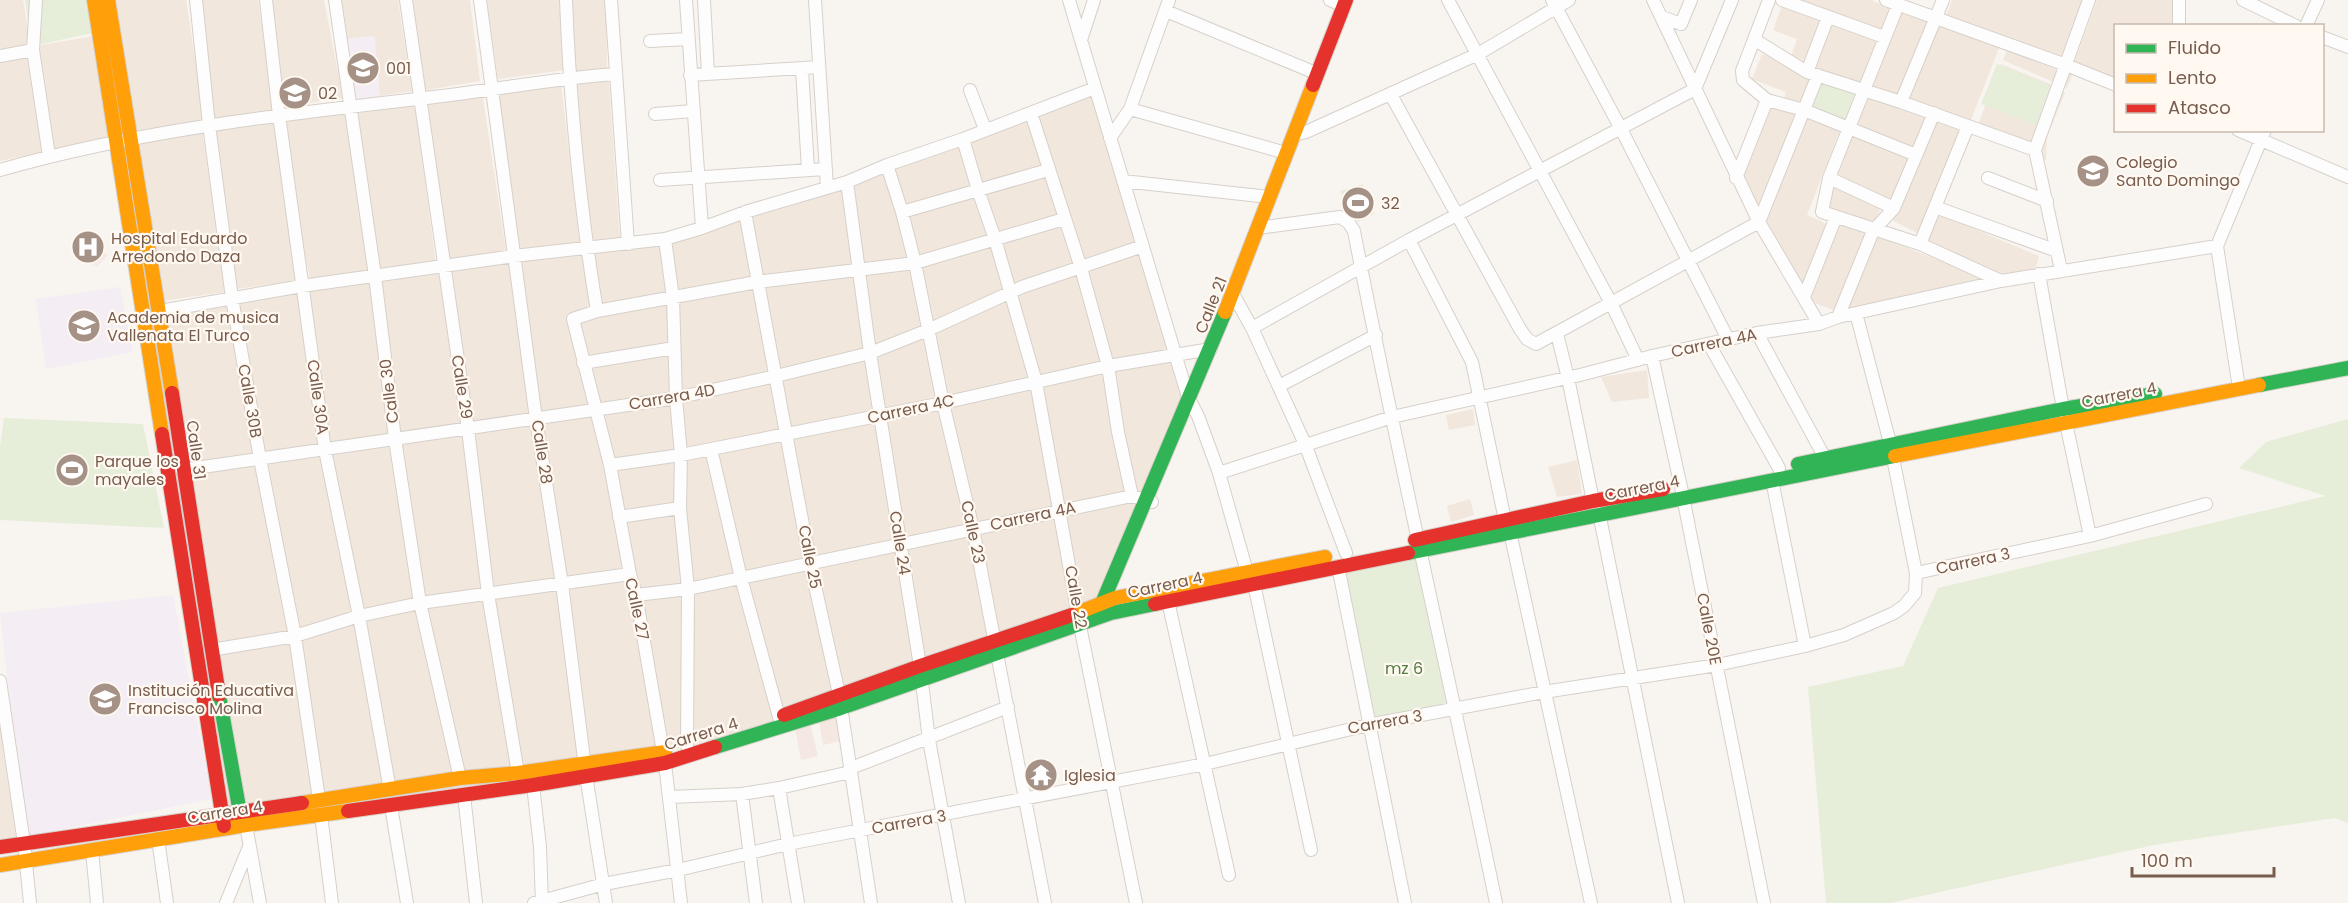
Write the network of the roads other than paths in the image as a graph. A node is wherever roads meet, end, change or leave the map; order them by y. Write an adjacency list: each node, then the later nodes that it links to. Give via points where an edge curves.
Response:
1 (36, 0): 47 (street)
2 (94, 0): 88 (main road, Calle 31)
3 (108, 0): 87 (main road, Calle 31)
4 (196, 0): 77 (street, Calle 30B)
5 (266, 0): 76 (street, Calle 30A)
6 (335, 0): 69 (street, Calle 30)
7 (406, 0): 66 (street, Calle 29)
8 (480, 0): 60 (street, Calle 28)
9 (566, 0): 58 (street)
10 (611, 0): 54 (street)
11 (686, 0): 42 (street)
12 (704, 0): 55 (street)
13 (815, 0): 51 (street)
14 (1069, 0): 43 (street)
15 (1094, 0): 43 (street)
16 (1330, 0): 30 (street)
17 (1448, 0): 48 (street)
18 (1569, 0): 31 (street)
19 (1653, 0): 34 (street)
20 (1691, 0): 34 (street, via 1682,23 1678,25)
21 (1732, 0): 62 (street)
22 (1769, 0): 44 (street)
23 (1782, 0): 35 (street)
24 (1886, 0): 33 (street)
25 (1943, 0): 36 (street)
26 (2089, 0): 50 (street)
27 (2179, 0): 37 (street)
28 (2244, 0): 38 (street)
29 (2318, 0): 39 (street)
30 (1349, 2): 56 (main road, Calle 21); 83 (main road, Calle 21)
31 (1554, 4): 48 (street); 79 (street)
32 (1167, 5): 56 (street); 70 (street)
33 (1898, 5): 36 (street); 40 (street)
34 (1662, 16): 62 (street)
35 (1828, 18): 40 (street); 53 (street)
36 (1935, 19): 50 (street); 68 (street)
37 (2179, 24)
38 (2292, 24)
39 (2307, 24)
40 (1884, 38): 63 (street)
41 (2324, 38): 46 (street)
42 (688, 39): 45 (street); 57 (street)
43 (1081, 40): 61 (street)
44 (1755, 40): 53 (street); 67 (street, via 1742,71 1743,80)
45 (650, 41)
46 (2348, 47)
47 (33, 50): 49 (street); 92 (street)
48 (1478, 54): 65 (street); 98 (street)
49 (0, 56)
50 (2066, 65): 59 (street); 89 (street)
51 (819, 68): 52 (street); 94 (street)
52 (802, 69): 55 (street); 96 (street)
53 (1812, 73): 63 (street); 71 (street)
54 (615, 74): 58 (street); 125 (street)
55 (708, 74): 57 (street)
56 (1318, 74): 83 (main road, Calle 21)
57 (690, 75): 72 (street)
58 (569, 77): 60 (street); 129 (street)
59 (2114, 86)
60 (490, 88): 66 (street); 131 (street, Calle 28)
61 (1095, 88): 73 (street); 85 (street)
62 (1695, 89): 79 (street); 101 (street)
63 (1865, 89): 68 (street); 80 (street)
64 (970, 90): 81 (street)
65 (1391, 95): 83 (street); 115 (street)
66 (420, 99): 69 (street); 134 (street, Calle 29)
67 (1767, 100): 71 (street); 101 (street)
68 (1902, 102): 74 (street)
69 (350, 106): 76 (street); 140 (street, Calle 30)
70 (1130, 109): 85 (street); 90 (street)
71 (1804, 110): 80 (street); 118 (street)
72 (693, 111): 75 (street); 99 (street)
73 (1031, 113): 81 (street); 97 (street)
74 (1934, 113): 78 (street); 91 (street)
75 (655, 114)
76 (279, 115): 77 (street); 143 (street, Calle 30A)
77 (209, 126): 87 (street); 147 (street, Calle 30B)
78 (1968, 126): 89 (street); 111 (street)
79 (1620, 127): 98 (street); 132 (street)
80 (1849, 128): 91 (street); 102 (street)
81 (985, 129): 86 (street)
82 (2248, 132): 84 (street)
83 (1300, 133): 90 (main road, Calle 21); 119 (main road, Calle 21)
84 (2264, 135): 100 (street); 128 (street)
85 (1110, 138): 105 (street)
86 (963, 139): 93 (street); 108 (street, Calle 22)
87 (131, 140): 88 (street); 150 (main road, Calle 31)
88 (116, 142): 92 (street); 264 (main road, Calle 31)
89 (2035, 150): 110 (street)
90 (1286, 153): 109 (main road, Calle 21)
91 (1916, 155): 112 (street)
92 (49, 156): 95 (street)
93 (886, 165): 106 (street); 114 (street, Calle 23)
94 (825, 169): 96 (street); 107 (street)
95 (0, 170)
96 (808, 170): 99 (street)
97 (1048, 170): 108 (street); 117 (street)
98 (1540, 171): 115 (street); 149 (street)
99 (697, 177): 104 (street); 120 (street)
100 (2348, 177)
101 (1736, 178): 118 (street)
102 (1829, 178): 112 (street); 116 (street, via 1822,213)
103 (1988, 178): 110 (street)
104 (660, 180)
105 (1123, 181): 109 (street); 127 (street)
106 (847, 182): 107 (street); 137 (street, Calle 24)
107 (827, 187): 113 (street)
108 (978, 190): 114 (street); 123 (street, Calle 22)
109 (1269, 197): 145 (main road, Calle 21)
110 (2048, 201): 130 (street)
111 (1935, 207): 126 (street); 130 (street)
112 (1894, 208): 121 (street)
113 (745, 212): 120 (street); 142 (street, Calle 25)
114 (902, 212): 133 (street, Calle 23)
115 (1456, 216): 124 (street); 158 (street, via 1527,339 1536,344)
116 (1836, 218): 121 (street); 146 (street)
117 (1064, 219): 123 (street); 135 (street)
118 (1759, 222): 132 (street); 146 (street)
119 (1265, 227): 136 (street, via 1345,218 1354,231); 145 (main road, Calle 21)
120 (702, 228): 122 (street)
121 (1873, 231): 126 (street); 153 (street)
122 (664, 239): 125 (street); 148 (street)
123 (995, 239): 133 (street); 144 (street, Calle 22)
124 (1409, 240): 136 (street); 177 (street, via 1472,362)
125 (627, 244): 129 (street)
126 (1920, 244): 141 (street)
127 (1143, 246): 135 (street, Carrera 4D); 165 (street)
128 (2217, 246): 138 (street, Carrera 4A); 175 (street)
129 (587, 249): 131 (street); 151 (street)
130 (2057, 251): 138 (street)
131 (514, 256): 134 (street); 185 (street, Calle 28)
132 (1688, 261): 149 (street); 160 (street)
133 (915, 263): 137 (street); 156 (street, Calle 23)
134 (443, 267): 140 (street); 186 (street, Calle 29)
135 (1081, 268): 144 (street, Carrera 4D); 170 (street)
136 (1361, 268): 155 (street); 159 (street)
137 (860, 270): 142 (street); 164 (street, Calle 24)
138 (2061, 270): 139 (street, Carrera 4A)
139 (2039, 274): 141 (street, Carrera 4A); 183 (street)
140 (375, 276): 143 (street); 188 (street, Calle 30)
141 (2001, 281): 152 (street, Carrera 4A)
142 (757, 282): 148 (street); 172 (street, Calle 25)
143 (302, 286): 147 (street); 191 (street, Calle 30A)
144 (1010, 292): 156 (street, Carrera 4D); 174 (street, Calle 22)
145 (1235, 296): 155 (street); 163 (main road, Calle 21); 179 (main road, Calle 21)
146 (1804, 297): 154 (street)
147 (232, 298): 150 (street); 195 (street, Calle 30B)
148 (673, 298): 151 (street); 162 (street)
149 (1611, 303): 158 (street); 167 (street)
150 (160, 311): 197 (main road, Calle 31)
151 (597, 311): 169 (street, Calle 27, via 573,319)
152 (1856, 313): 153 (street, Carrera 4A); 192 (street)
153 (1838, 317): 154 (street, Carrera 4A)
154 (1820, 324): 157 (street, Carrera 4A)
155 (1252, 328): 176 (street)
156 (928, 330): 164 (street, Carrera 4D); 180 (street, Calle 23)
157 (1757, 333): 160 (street, Carrera 4A); 194 (street)
158 (1557, 334): 173 (street)
159 (1376, 335): 176 (street); 184 (street)
160 (1728, 339): 161 (street, Carrera 4A)
161 (1709, 344): 166 (street, Carrera 4A); 199 (street)
162 (674, 348): 169 (street); 178 (street)
163 (1211, 349): 165 (street, Carrera 4C); 179 (main road, Calle 21)
164 (870, 353): 172 (street, Carrera 4D); 182 (street, Calle 24)
165 (1175, 355): 170 (street, Carrera 4C); 179 (street)
166 (1653, 356): 167 (street, Carrera 4A); 200 (street, Calle 20E)
167 (1638, 360): 173 (street, Carrera 4A)
168 (2348, 360): 175 (main road, Carrera 4)
169 (584, 363): 181 (street, Calle 27)
170 (1108, 366): 174 (street, Carrera 4C); 201 (street)
171 (2348, 368): 175 (main road, Carrera 4)
172 (776, 376): 178 (street, Carrera 4D); 187 (street, Calle 25)
173 (1568, 378): 177 (street, Carrera 4A); 204 (street)
174 (1036, 382): 180 (street, Carrera 4C); 206 (street, Calle 22)
175 (2238, 384): 183 (main road, Carrera 4)
176 (1279, 386): 189 (street)
177 (1479, 396): 184 (street, Carrera 4A); 208 (street)
178 (676, 398): 181 (street, Carrera 4D); 193 (street)
179 (1191, 401): 198 (street); 202 (main road, Calle 21)
180 (943, 403): 182 (street, Carrera 4C); 209 (street, Calle 23)
181 (597, 410): 185 (street, Carrera 4D); 196 (street, Calle 27)
182 (880, 416): 187 (street, Carrera 4C); 211 (street, Calle 24)
183 (2064, 416): 192 (main road, Carrera 4); 210 (street)
184 (1392, 417): 189 (street, Carrera 4A); 212 (street)
185 (536, 419): 186 (street, Carrera 4D); 220 (street, Calle 28)
186 (468, 429): 188 (street, Carrera 4D); 222 (street, Calle 29)
187 (786, 434): 190 (street, Carrera 4C); 214 (street, Calle 25)
188 (394, 439): 191 (street, Carrera 4D); 226 (street, Calle 30)
189 (1305, 444): 198 (street, Carrera 4A); 213 (street)
190 (711, 449): 193 (street, Carrera 4C); 218 (street)
191 (325, 450): 195 (street, Carrera 4D); 228 (street, Calle 30A)
192 (1892, 450): 194 (main road, Carrera 4); 199 (main road, Carrera 4); 216 (street)
193 (681, 455): 196 (street, Carrera 4C); 205 (street)
194 (1825, 458): 199 (main road, Carrera 4)
195 (260, 459): 197 (street, Carrera 4D); 230 (street, Calle 30B)
196 (610, 465): 207 (street, Calle 27)
197 (182, 471): 233 (main road, Calle 31)
198 (1219, 473): 219 (street)
199 (1775, 474): 200 (main road, Carrera 4); 231 (street)
200 (1682, 492): 204 (main road, Carrera 4); 234 (street, Calle 20E)
201 (1132, 496): 202 (street, Carrera 4A); 206 (street, Carrera 4A)
202 (1150, 501): 224 (main road, Calle 21); 227 (main road, Calle 21)
203 (2206, 504): 210 (street, Carrera 3)
204 (1596, 507): 208 (main road, Carrera 4); 236 (street)
205 (680, 508): 207 (street); 221 (street)
206 (1060, 510): 209 (street, Carrera 4A); 229 (street, Calle 22)
207 (619, 517): 217 (street, Calle 27)
208 (1508, 526): 212 (main road, Carrera 4); 239 (street)
209 (973, 529): 211 (street, Carrera 4A); 232 (street, Calle 23)
210 (2090, 536): 216 (street, Carrera 3)
211 (900, 543): 214 (street, Carrera 4A); 235 (street, Calle 24)
212 (1418, 545): 213 (main road, Carrera 4); 215 (main road, Carrera 4); 242 (street)
213 (1346, 554): 219 (main road, Carrera 4)
214 (810, 563): 218 (street, Carrera 4A); 240 (street, Calle 25)
215 (1338, 566): 219 (main road, Carrera 4); 244 (street)
216 (1916, 573): 231 (street, Carrera 3, via 1915,593 1894,613 1844,636)
217 (630, 574): 220 (street); 223 (street, Calle 27)
218 (741, 578): 221 (street, Carrera 4A); 243 (street)
219 (1250, 578): 224 (main road, Carrera 4); 225 (main road, Carrera 4); 246 (street)
220 (562, 584): 222 (street); 251 (street, Calle 28)
221 (688, 589): 223 (street, Carrera 4A); 247 (street)
222 (488, 594): 226 (street); 252 (street, Calle 29)
223 (636, 595): 248 (street, Calle 27)
224 (1115, 598): 227 (main road, Carrera 4)
225 (1168, 601): 227 (main road, Carrera 4); 249 (street)
226 (420, 603): 228 (street); 253 (street, Calle 30)
227 (1103, 612): 229 (main road, Carrera 4)
228 (359, 616): 230 (street); 257 (street, Calle 30A)
229 (1079, 620): 232 (main road, Carrera 4); 254 (street, Calle 22)
230 (295, 636): 233 (street); 261 (street, Calle 30B)
231 (1805, 646): 234 (street, Carrera 3)
232 (995, 647): 235 (main road, Carrera 4); 237 (main road, Carrera 4); 241 (street, Calle 23)
233 (211, 650): 267 (main road, Calle 31)
234 (1717, 665): 236 (street, Carrera 3); 304 (street, Calle 20E)
235 (920, 666): 237 (street, Calle 24); 240 (main road, Carrera 4)
236 (1631, 678): 239 (street, Carrera 3); 303 (street)
237 (921, 680): 240 (main road, Carrera 4); 245 (street, Calle 24)
238 (0, 686): 271 (street)
239 (1544, 692): 242 (street, Carrera 3); 302 (street)
240 (840, 701): 243 (main road, Carrera 4); 248 (main road, Carrera 4); 250 (street, Calle 25)
241 (1008, 707): 245 (street); 262 (street, Calle 23)
242 (1457, 710): 244 (street, Carrera 3); 301 (street)
243 (779, 717): 247 (main road, Carrera 4)
244 (1368, 725): 246 (street, Carrera 3); 300 (street)
245 (928, 740): 250 (street); 266 (street, Calle 24)
246 (1287, 745): 249 (street, Carrera 3); 275 (street)
247 (687, 746): 248 (main road, Carrera 4)
248 (663, 757): 251 (main road, Carrera 4); 260 (street, Calle 27)
249 (1205, 764): 254 (street, Carrera 3); 281 (street)
250 (851, 768): 256 (street, via 846,773); 269 (street, Calle 25)
251 (586, 769): 252 (main road, Carrera 4); 255 (main road, Carrera 4); 282 (street, Calle 28)
252 (518, 773): 253 (main road, Carrera 4)
253 (460, 778): 257 (main road, Carrera 4)
254 (1112, 782): 262 (street, Carrera 3); 299 (street, Calle 22)
255 (533, 785): 259 (main road, Carrera 4); 283 (street, via 540,847)
256 (779, 788): 258 (street); 272 (street)
257 (390, 790): 261 (main road, Carrera 4)
258 (742, 794): 260 (street); 277 (street)
259 (464, 795): 263 (main road, Carrera 4); 291 (street)
260 (670, 796): 280 (street, Calle 27)
261 (319, 799): 267 (main road, Carrera 4)
262 (1025, 799): 266 (street, Carrera 3); 298 (street, Calle 23)
263 (391, 806): 265 (main road, Carrera 4); 290 (street)
264 (222, 815): 267 (main road, Carrera 4); 268 (main road, Calle 31); 271 (main road, Carrera 4)
265 (321, 815): 267 (main road, Carrera 4); 289 (street)
266 (942, 816): 269 (street, Carrera 3); 297 (street, Calle 24)
267 (243, 819): 268 (main road, Carrera 4); 273 (street, Calle 31)
268 (224, 829): 270 (main road, Carrera 4)
269 (860, 831): 272 (street, Carrera 3); 296 (street, Calle 25)
270 (158, 840): 276 (main road, Carrera 4); 286 (street)
271 (24, 843): 274 (main road, Carrera 4); 278 (street)
272 (788, 844): 277 (street, Carrera 3); 295 (street)
273 (249, 846): 287 (street); 288 (street, Calle 31)
274 (0, 847)
275 (1311, 850)
276 (92, 851): 278 (main road, Carrera 4); 285 (street)
277 (749, 853): 280 (street, Carrera 3); 294 (street)
278 (26, 862): 279 (main road, Carrera 4); 284 (street)
279 (0, 865)
280 (678, 870): 282 (street, Carrera 3); 293 (street, Calle 27)
281 (1229, 875)
282 (604, 884): 283 (street, Carrera 3); 292 (street, Calle 28)
283 (539, 902)
284 (30, 903)
285 (97, 903)
286 (168, 903)
287 (226, 903)
288 (260, 903)
289 (332, 903)
290 (407, 903)
291 (476, 903)
292 (606, 903)
293 (681, 903)
294 (756, 903)
295 (798, 903)
296 (871, 903)
297 (959, 903)
298 (1045, 903)
299 (1136, 903)
300 (1405, 903)
301 (1496, 903)
302 (1591, 903)
303 (1678, 903)
304 (1764, 903)

